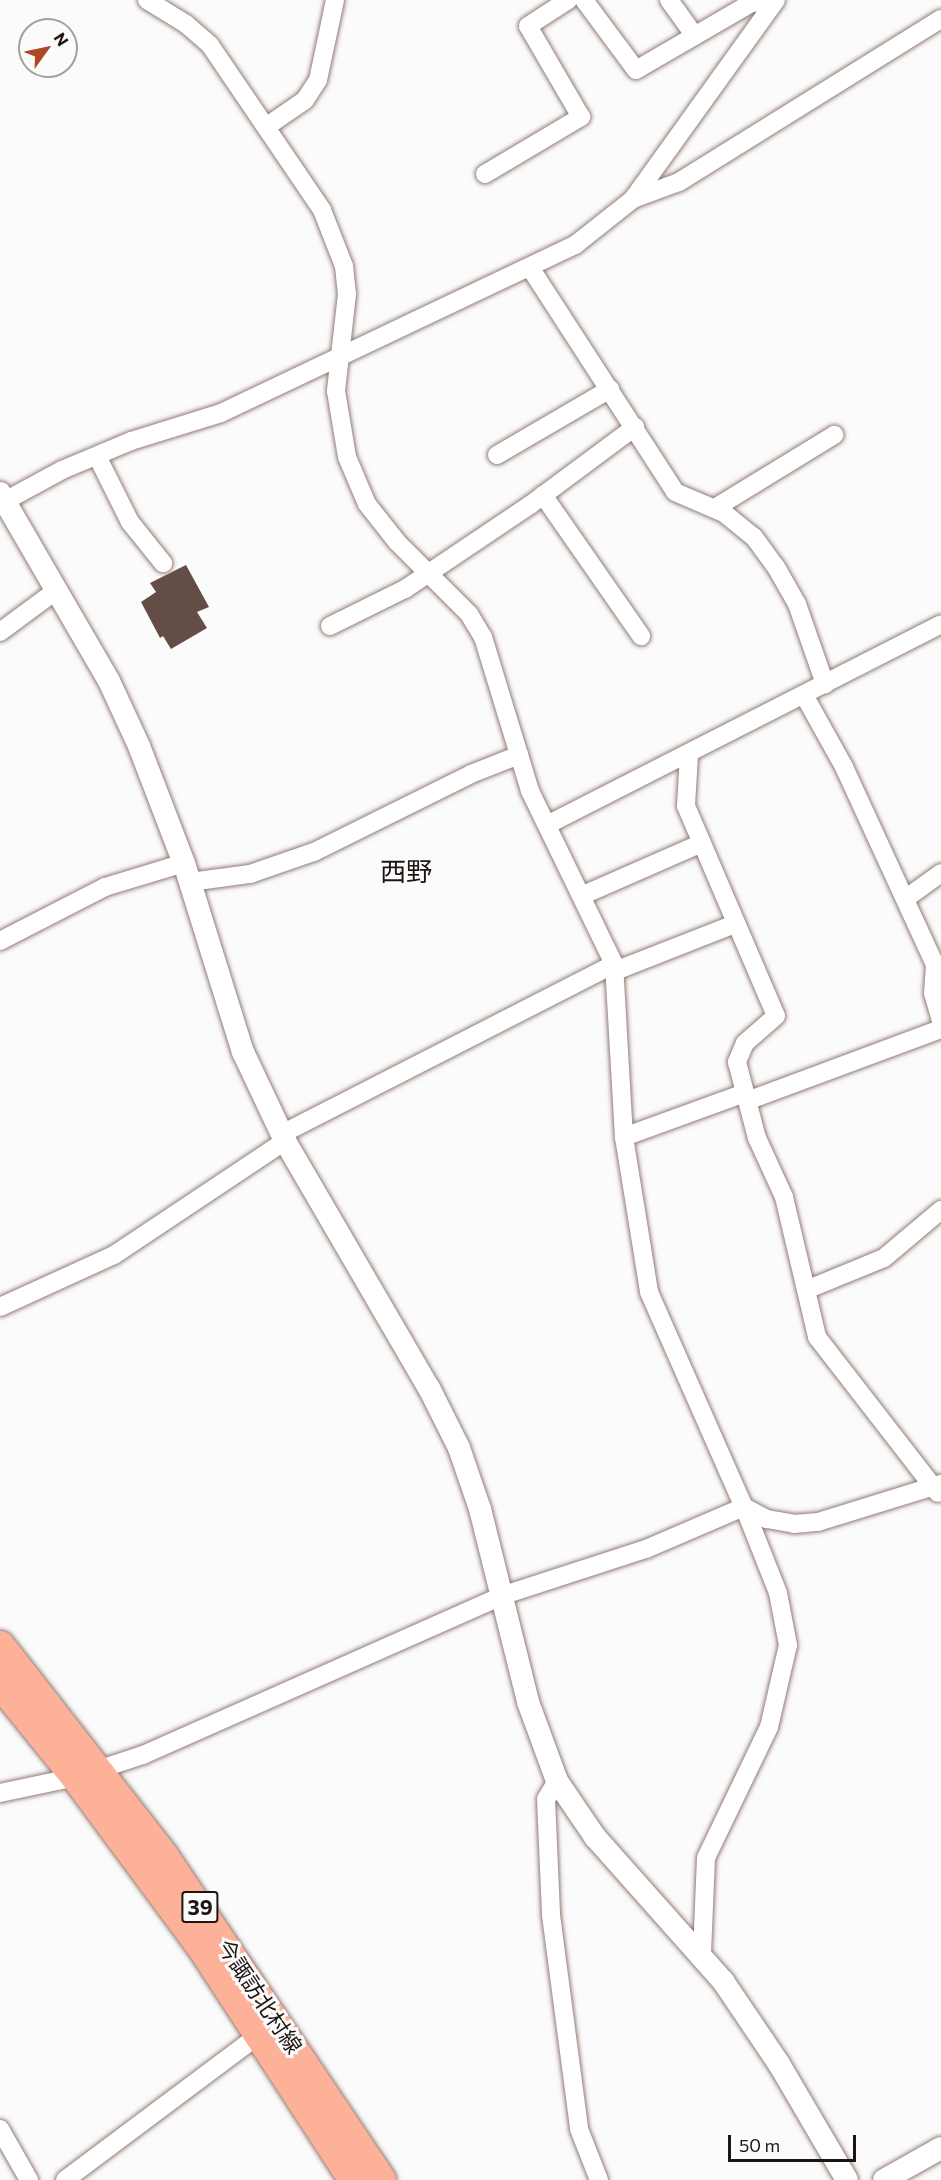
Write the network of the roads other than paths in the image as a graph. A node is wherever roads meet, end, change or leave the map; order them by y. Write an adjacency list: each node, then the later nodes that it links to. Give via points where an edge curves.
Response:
1 (147, 0): 9 (street, via 186,24 210,45)
2 (335, 0): 9 (street, via 318,80 304,100)
3 (568, 0): 10 (street, via 528,26 581,117)
4 (584, 0): 8 (street, via 636,70)
5 (669, 0): 8 (street)
6 (775, 0): 8 (street, via 751,3); 11 (street)
7 (941, 19): 11 (street, via 679,182)
8 (695, 36)
9 (266, 127): 13 (street, via 322,210 344,266 347,294)
10 (485, 174)
11 (633, 199): 12 (street, via 575,245)
12 (531, 269): 13 (street); 14 (street)
13 (338, 355): 18 (street, via 220,413); 23 (street, via 336,391 355,476 367,504)
14 (610, 389): 15 (street); 17 (street)
15 (635, 427): 19 (street); 21 (street, via 675,492)
16 (834, 435): 21 (street)
17 (497, 455)
18 (97, 456): 20 (street); 22 (street, via 130,522)
19 (543, 495): 23 (street); 28 (street)
20 (3, 497): 24 (street)
21 (715, 508): 29 (street, via 754,537 776,567 797,604)
22 (163, 563)
23 (428, 573): 26 (street); 31 (street, via 469,614 483,637)
24 (57, 590): 27 (street); 35 (street, via 114,692 155,784)
25 (941, 624): 29 (street)
26 (330, 626)
27 (0, 632)
28 (641, 636)
29 (825, 684): 30 (street)
30 (804, 695): 32 (street); 38 (street, via 844,767)
31 (519, 755): 33 (street, via 530,791); 35 (street, via 471,774 314,852 250,874)
32 (689, 755): 33 (street); 34 (street, via 686,806)
33 (547, 825): 37 (street)
34 (702, 843): 37 (street); 39 (street)
35 (187, 872): 40 (street, via 105,887); 46 (street, via 243,1052)
36 (941, 873): 38 (street)
37 (581, 896): 41 (street)
38 (905, 899): 42 (street, via 935,965 933,993)
39 (735, 924): 41 (street); 44 (street, via 776,1016 745,1043 737,1062)
40 (0, 941)
41 (614, 967): 45 (street); 46 (street)
42 (941, 1021)
43 (941, 1029): 44 (street)
44 (746, 1097): 45 (street); 48 (street, via 757,1138 784,1197)
45 (624, 1137): 51 (street, via 649,1293)
46 (284, 1138): 49 (street, via 114,1255); 52 (street, via 423,1378 459,1448 480,1509)
47 (941, 1210): 48 (street, via 884,1258)
48 (806, 1290): 50 (street, via 817,1337)
49 (0, 1307)
50 (938, 1489): 51 (street, via 818,1522 794,1524 767,1519)
51 (744, 1507): 52 (street, via 646,1549); 58 (street, via 778,1593 788,1645 768,1727 706,1858)
52 (501, 1596): 55 (street, via 143,1755); 56 (street, via 528,1702)
53 (0, 1646): 55 (main road, 今諏訪北村線 / 39)
54 (0, 1683): 55 (main road, 今諏訪北村線 / 39)
55 (88, 1773): 57 (street); 59 (main road, 今諏訪北村線 / 39); 65 (main road, 今諏訪北村線 / 39, via 222,1939)
56 (557, 1781): 58 (street, via 624,1872); 66 (street, via 546,1799 551,1915 579,2129)
57 (0, 1793)
58 (702, 1954): 67 (street, via 779,2064)
59 (260, 2035): 63 (street); 64 (main road, 今諏訪北村線 / 39)
60 (0, 2129): 62 (street)
61 (941, 2148): 68 (street)
62 (29, 2180)
63 (65, 2180)
64 (354, 2180)
65 (381, 2180)
66 (599, 2180)
67 (847, 2180)
68 (884, 2180)

